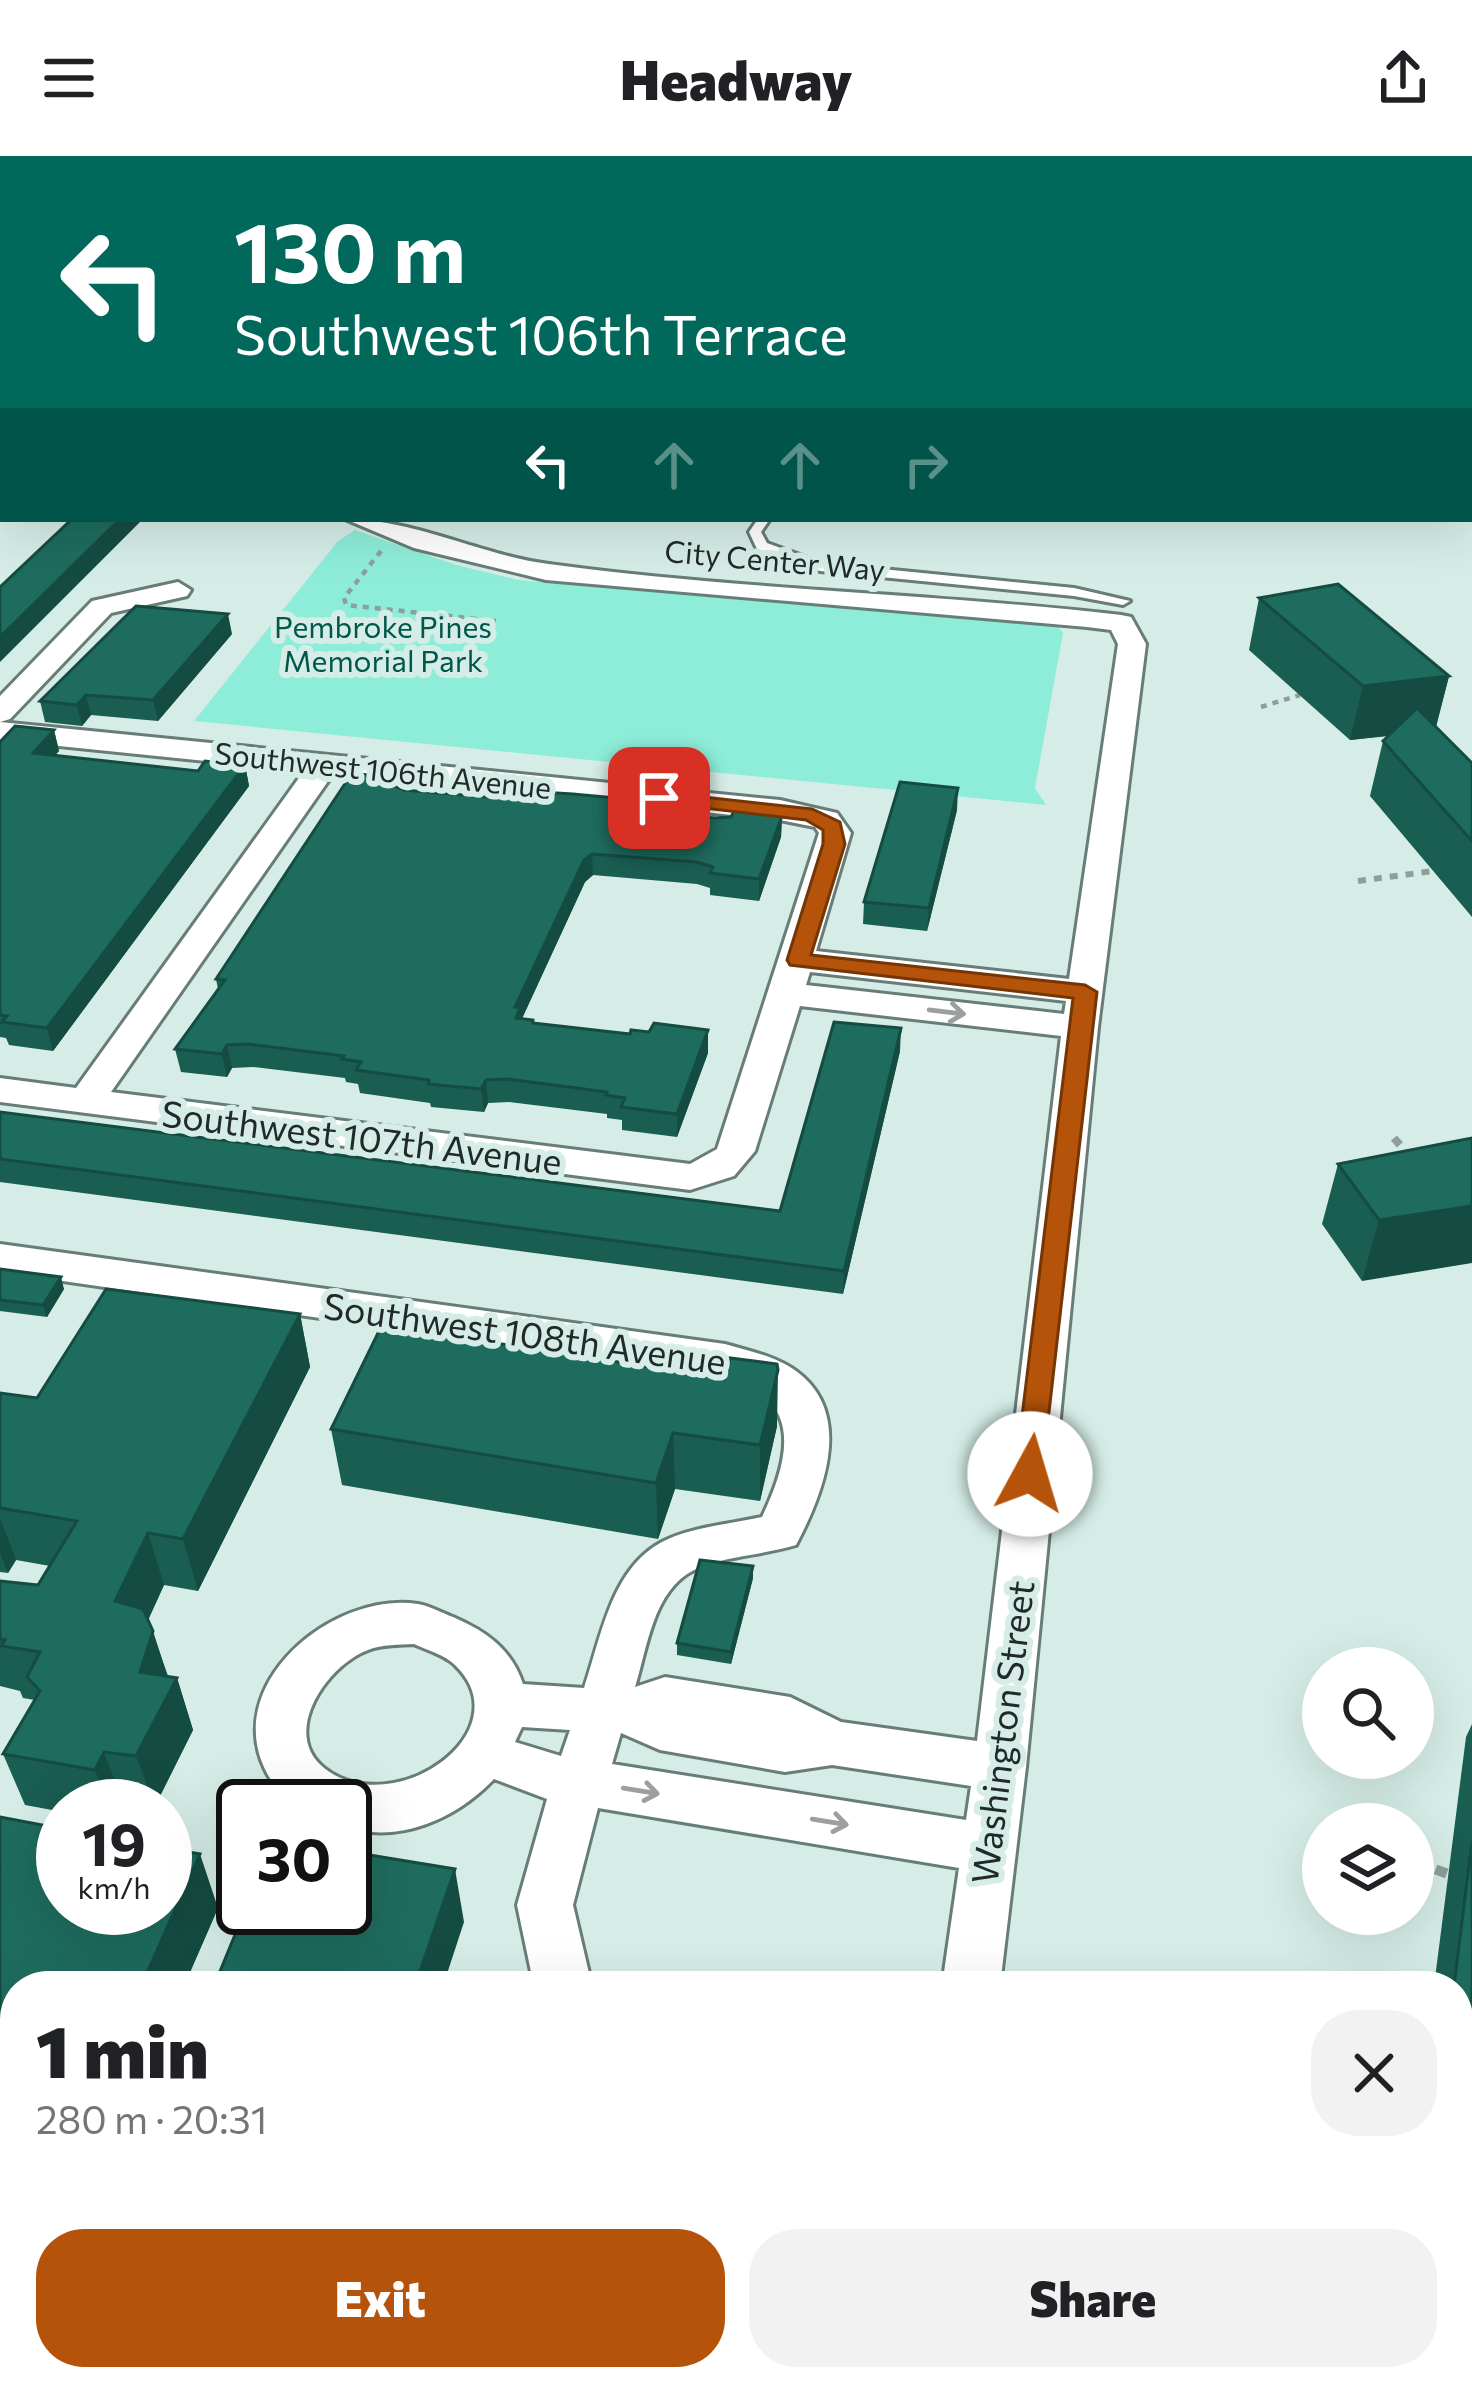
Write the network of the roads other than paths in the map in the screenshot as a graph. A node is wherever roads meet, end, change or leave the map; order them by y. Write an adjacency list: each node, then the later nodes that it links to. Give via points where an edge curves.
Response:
1 (366, 522): 4 (street, City Center Way, via 546,572)
2 (762, 522): 4 (lane, via 755,532 762,546 804,564 1075,592)
3 (178, 590): 5 (street, via 102,607)
4 (1122, 612): 9 (street, Washington Street, via 1132,644)
5 (0, 713)
6 (0, 731): 7 (street, Southwest 106th Avenue)
7 (325, 763): 8 (street, Southwest 106th Avenue, via 812,815 833,827 834,844); 11 (street)
8 (794, 977): 9 (street); 11 (street, Southwest 107th Avenue, via 740,1142 723,1168 690,1177)
9 (1083, 1010): 15 (street, Washington Street)
10 (0, 1090): 11 (street, Southwest 107th Avenue)
11 (86, 1101)
12 (0, 1258): 13 (street, Southwest 108th Avenue, via 724,1360 776,1376 807,1412 809,1436 789,1512 779,1532 679,1555 654,1574 628,1620)
13 (599, 1737): 13 (street, via 550,1777 495,1729); 14 (street, via 660,1728); 16 (street, one-way to 16); 18 (street, via 545,1905)
14 (808, 1746): 15 (street); 16 (street)
15 (1000, 1767): 17 (street, Washington Street)
16 (770, 1813): 17 (street, one-way to 17)
17 (988, 1848): 19 (street, Washington Street)
18 (560, 1971)
19 (972, 1971)

